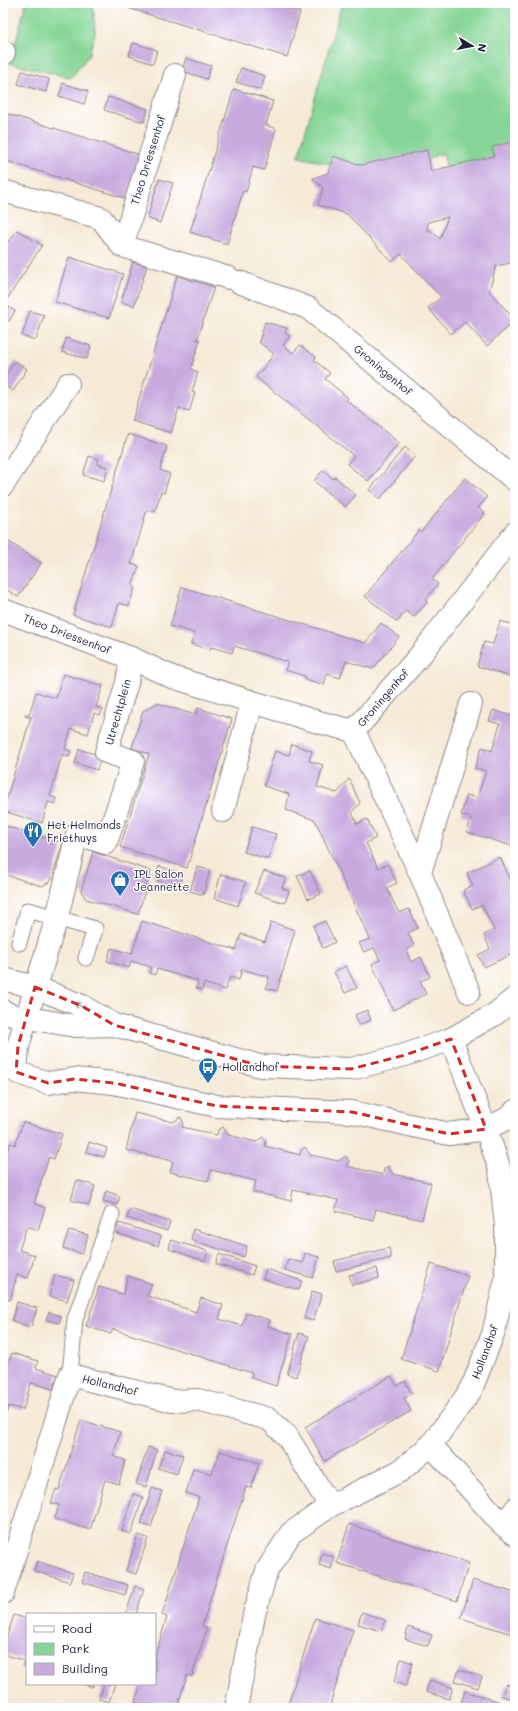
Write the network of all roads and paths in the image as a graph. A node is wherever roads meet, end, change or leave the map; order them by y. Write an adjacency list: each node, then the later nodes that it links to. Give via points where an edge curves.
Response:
1 (175, 75): 3 (street, Theo Driessenhof)
2 (3, 191): 3 (street, via 101,218)
3 (122, 246): 5 (street, Groningenhof, via 234,280 308,308)
4 (68, 384): 6 (street)
5 (515, 480)
6 (3, 485)
7 (515, 533): 12 (street, Groningenhof, via 422,653)
8 (3, 610): 9 (street, Theo Driessenhof)
9 (131, 658): 10 (street, Groningenhof, via 172,677); 15 (street, Utrechtplein, via 127,684 106,752 133,761 106,843 77,834)
10 (252, 702): 12 (street, Groningenhof); 13 (street)
11 (471, 704): 14 (street)
12 (354, 731): 14 (street, Groningenhof)
13 (223, 811)
14 (420, 873): 20 (street, Groningenhof)
15 (57, 917): 16 (lane, via 28,910); 17 (lane, via 95,929); 19 (street, Utrechtplein)
16 (19, 943)
17 (86, 958)
18 (3, 979): 19 (street)
19 (35, 987): 23 (street); 24 (street, one-way to 19, via 82,1006)
20 (469, 992)
21 (515, 998): 25 (street, via 494,1015)
22 (3, 1011): 23 (street)
23 (26, 1018): 24 (street, via 75,1026); 27 (street, via 18,1046 16,1072 48,1083 74,1079 114,1083 217,1106 352,1112 449,1134)
24 (114, 1025): 25 (street, via 260,1066 351,1069 405,1056)
25 (451, 1039): 27 (street, Hollandhof)
26 (515, 1111): 27 (street, via 510,1117)
27 (486, 1129): 29 (street, Hollandhof, via 500,1170 506,1226)
28 (112, 1214): 30 (lane, via 75,1319)
29 (508, 1297): 31 (street, Hollandhof, via 471,1390)
30 (70, 1375): 33 (street, Hollandhof, via 173,1401 198,1400 269,1420 287,1436); 35 (street, Hollandhof)
31 (431, 1445): 33 (street, Hollandhof, via 400,1471); 34 (street)
32 (515, 1504): 34 (lane)
33 (330, 1506): 36 (street, Hollandhof, via 291,1534 267,1570 254,1615)
34 (508, 1528)
35 (3, 1593)
36 (236, 1708)

